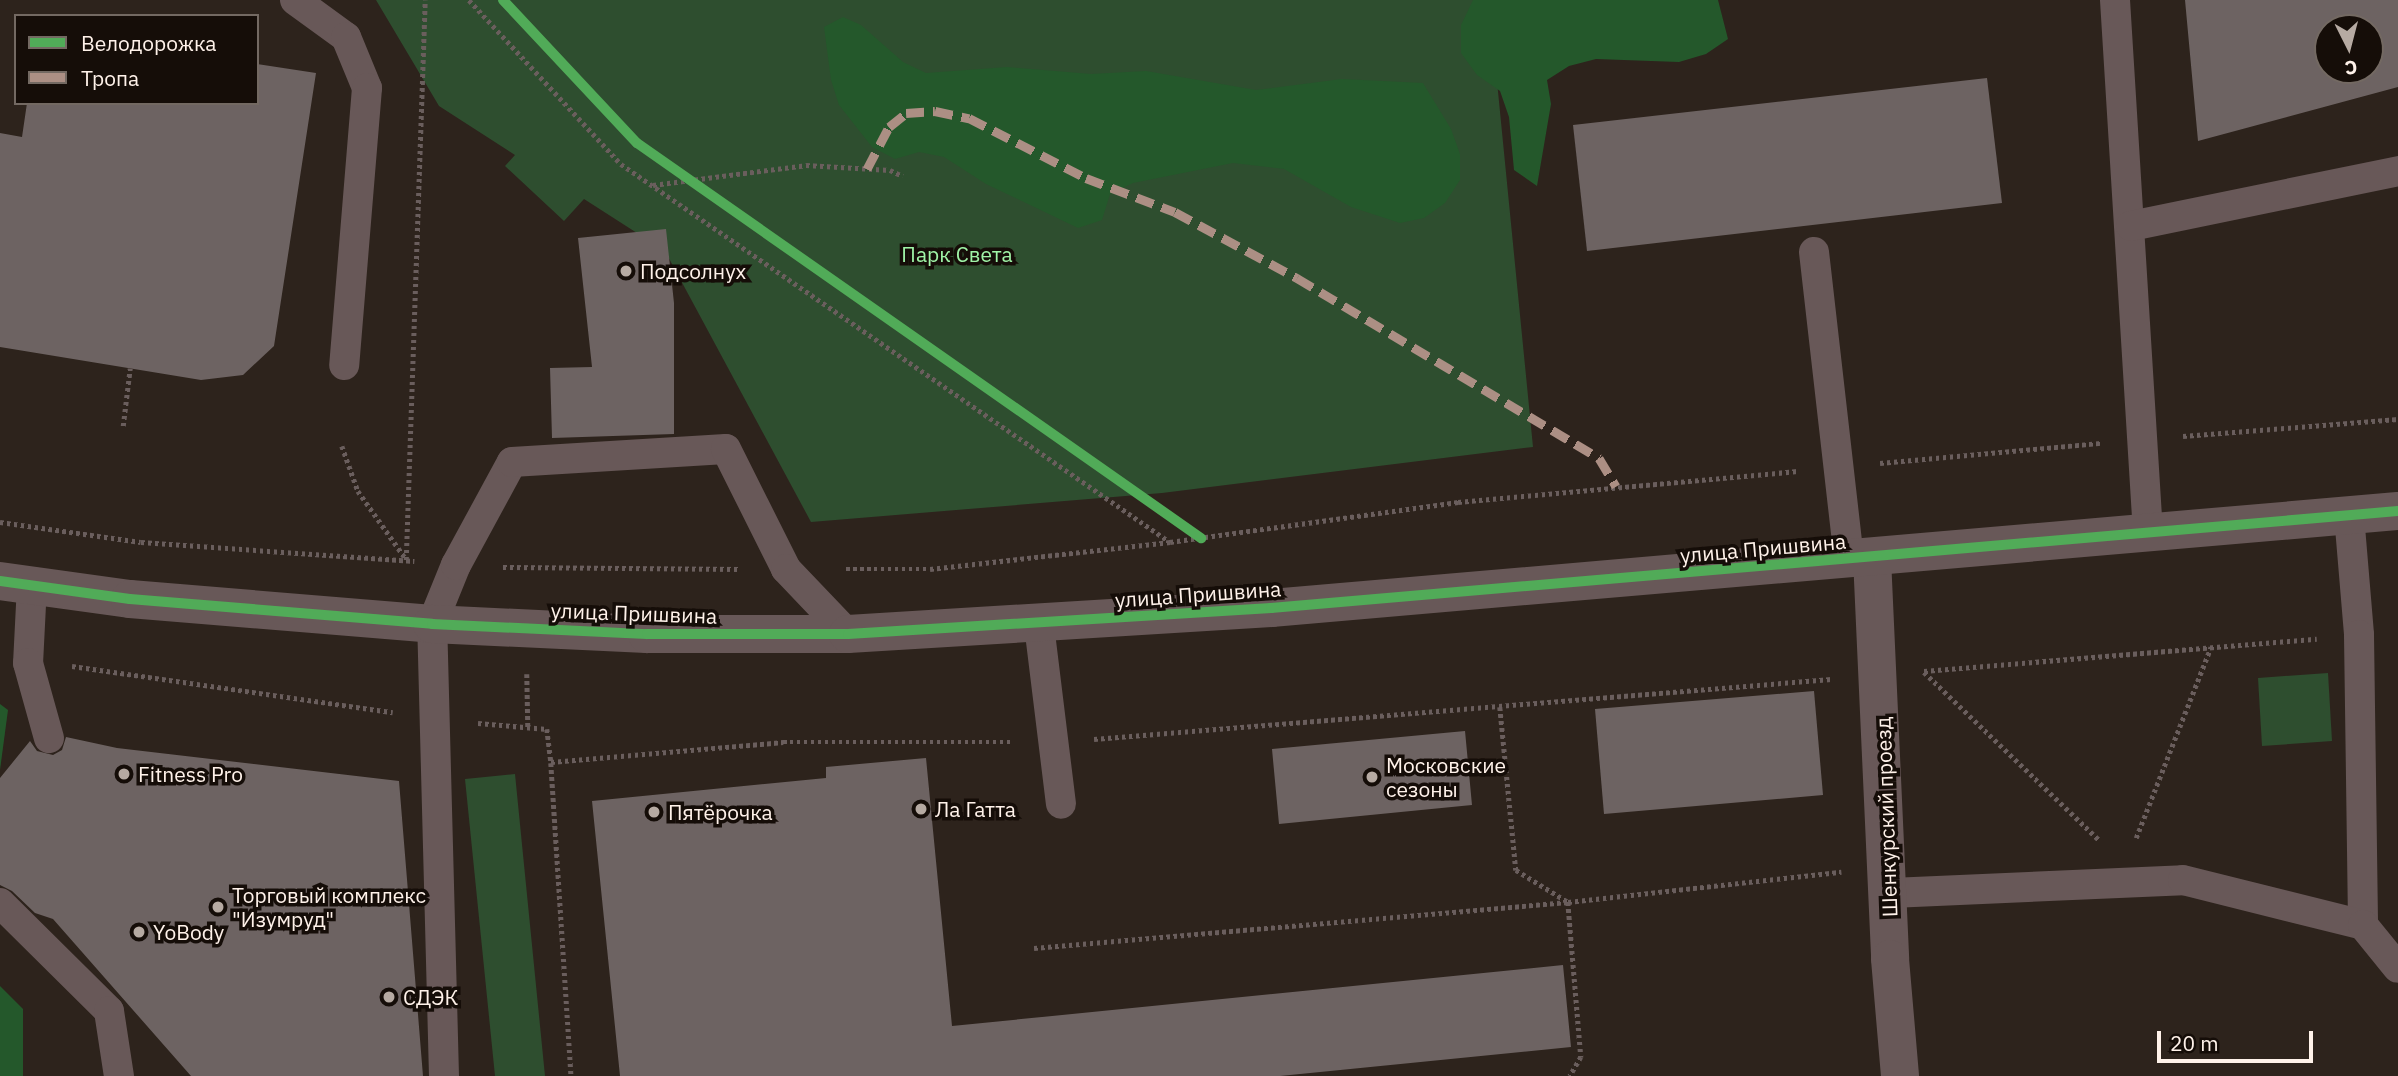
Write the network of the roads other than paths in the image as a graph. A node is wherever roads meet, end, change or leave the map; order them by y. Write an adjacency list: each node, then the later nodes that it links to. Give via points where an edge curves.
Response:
1 (295, 0): 6 (lane, via 346,37 367,88)
2 (2115, 0): 4 (lane)
3 (2398, 171): 4 (lane)
4 (2131, 226): 9 (lane)
5 (1814, 252): 10 (lane, via 1839,467)
6 (344, 365)
7 (2398, 511): 8 (street, улица Пришвина)
8 (2349, 515): 9 (street, улица Пришвина); 19 (lane, via 2359,635)
9 (2148, 533): 10 (street, улица Пришвина)
10 (1861, 559): 13 (street, улица Пришвина); 17 (street, Шенкурский проезд, via 1880,675)
11 (16, 583): 12 (street, улица Пришвина, via 130,599); 15 (lane, via 28,663)
12 (432, 624): 14 (street, улица Пришвина, via 647,634); 14 (lane, via 456,565 512,463 726,449 786,569); 24 (lane)
13 (1039, 625): 14 (street, улица Пришвина); 16 (lane)
14 (848, 634)
15 (50, 738)
16 (1060, 804)
17 (1891, 893): 19 (lane, via 2134,874 2183,880); 25 (street, Шенкурский проезд, via 1890,959)
18 (0, 903): 21 (lane)
19 (2362, 925): 20 (lane)
20 (2398, 968)
21 (108, 1010): 22 (lane); 23 (lane)
22 (134, 1045)
23 (119, 1076)
24 (444, 1076)
25 (1900, 1076)

